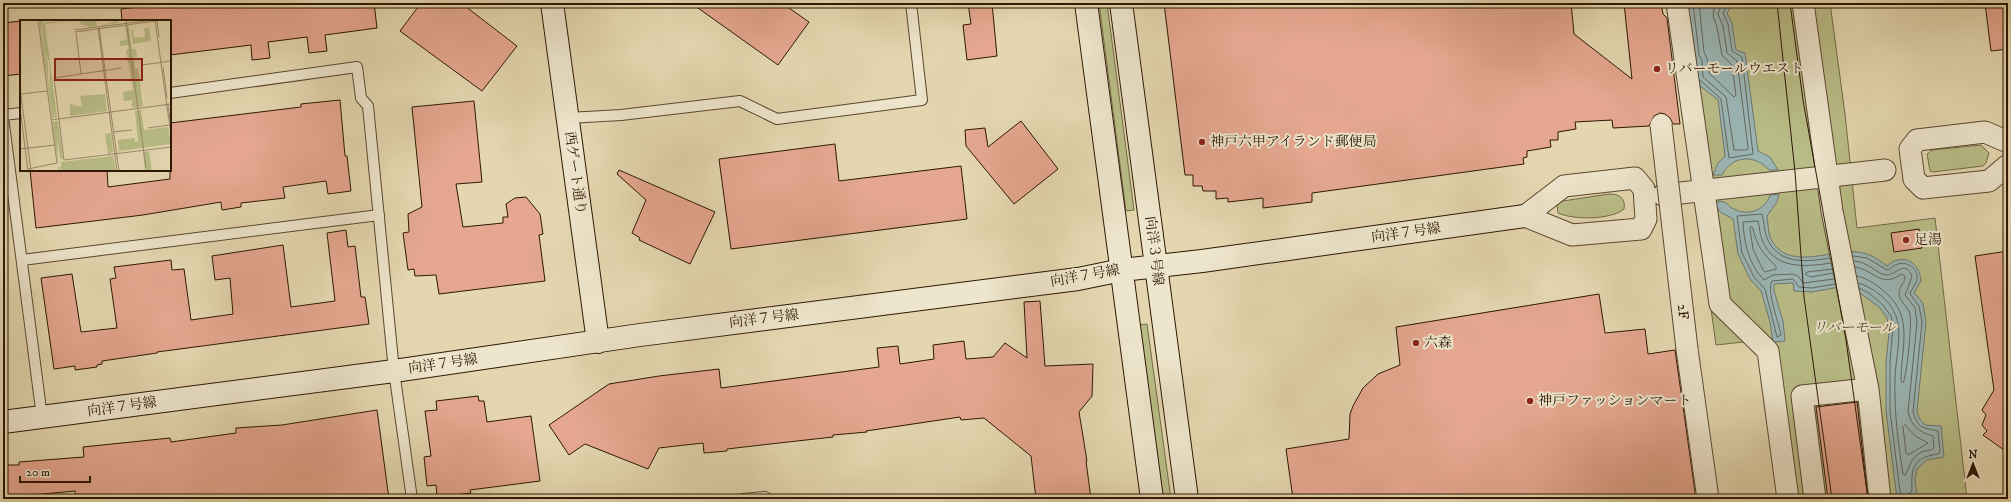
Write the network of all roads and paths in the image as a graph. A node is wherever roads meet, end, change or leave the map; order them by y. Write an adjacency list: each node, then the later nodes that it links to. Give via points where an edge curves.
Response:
1 (552, 3): 10 (street, 西ゲート通り)
2 (911, 3): 10 (lane, via 922,100 777,119 740,101 621,115)
3 (1086, 3): 22 (street)
4 (1121, 3): 21 (street, 向洋３号線)
5 (1676, 3): 16 (street)
6 (1803, 3): 15 (street)
7 (171, 93): 18 (lane, via 357,67 361,98 368,106)
8 (20, 113): 9 (lane)
9 (3, 116): 20 (lane)
10 (568, 118): 23 (street, 西ゲート通り)
11 (1661, 125): 35 (street, 2F, bridge, via 1687,349)
12 (2008, 142): 13 (street, via 1985,132 1917,140 1910,149 1914,179 1924,188 1989,180)
13 (2008, 165)
14 (1885, 170): 15 (street)
15 (1827, 176): 16 (street); 25 (street)
16 (1702, 191): 17 (street); 29 (street, via 1720,304 1768,350)
17 (1663, 195)
18 (379, 215): 20 (lane); 24 (lane)
19 (1525, 216): 19 (street, 向洋７号線, via 1564,186 1635,178 1644,189 1646,219 1641,229 1572,235); 21 (street, 向洋７号線, via 1202,261)
20 (22, 260): 26 (lane)
21 (1156, 265): 22 (street, 向洋７号線); 34 (street, 向洋３号線)
22 (1122, 270): 23 (street, 向洋７号線, via 1078,279); 33 (street)
23 (598, 342): 24 (street, 向洋７号線)
24 (394, 371): 26 (street, 向洋７号線); 30 (lane)
25 (1868, 389): 28 (street, via 1802,396); 38 (street)
26 (42, 417): 27 (street, 向洋７号線)
27 (3, 422)
28 (1809, 456): 29 (street); 37 (street)
29 (1783, 459): 36 (street)
30 (412, 499)
31 (743, 499): 32 (lane)
32 (768, 499)
33 (1152, 499)
34 (1187, 499)
35 (1708, 499)
36 (1788, 499)
37 (1815, 499)
38 (1880, 499)

